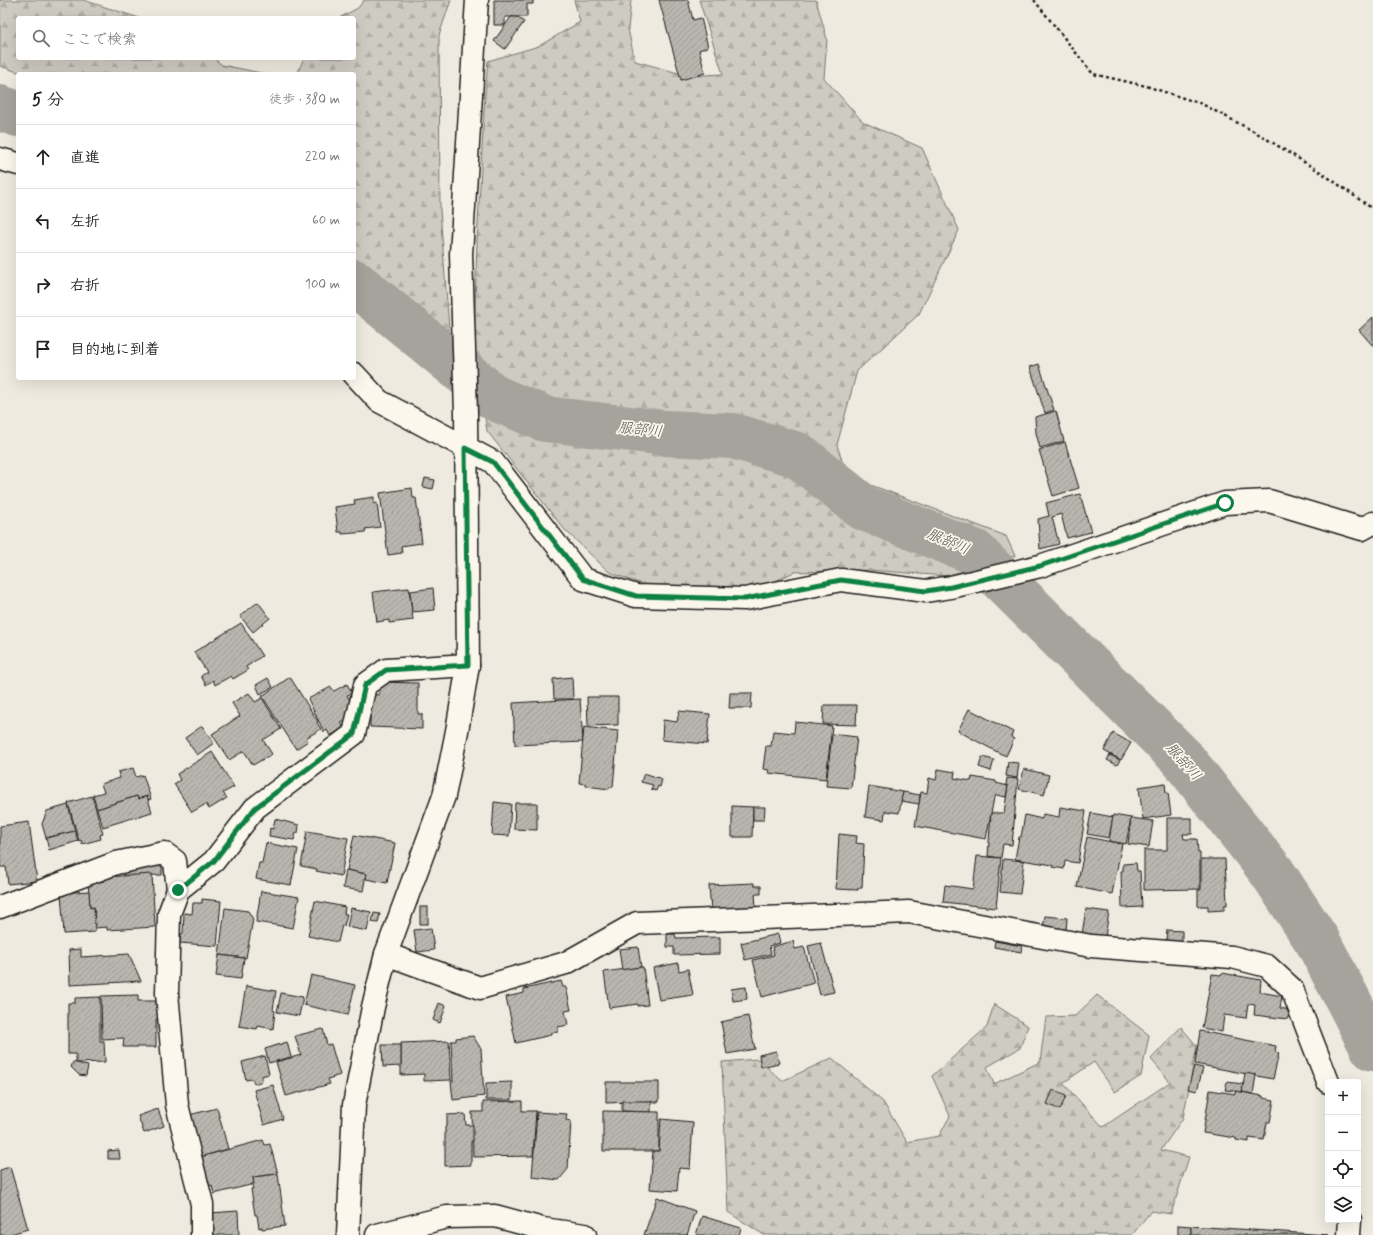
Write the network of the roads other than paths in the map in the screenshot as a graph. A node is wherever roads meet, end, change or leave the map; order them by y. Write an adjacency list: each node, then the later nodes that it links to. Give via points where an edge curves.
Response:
1 (477, 0): 5 (street, via 460,254)
2 (0, 159): 3 (street)
3 (16, 163)
4 (356, 376): 5 (street, via 379,401)
5 (465, 448): 6 (street, via 493,462 583,579 636,596 745,599 841,580 926,591 1040,566 1225,503 1269,501 1362,529); 7 (street)
6 (1373, 523)
7 (468, 665): 8 (street, via 386,670 365,685 354,734 255,808 214,861); 10 (street, via 444,796)
8 (178, 890): 9 (street, via 175,861 164,853 116,863); 13 (street, via 169,914 167,993 177,1104 202,1204)
9 (0, 907)
10 (386, 954): 11 (street, via 480,988 566,963 637,923 909,912 1091,946 1232,957 1267,966 1292,989); 14 (street, via 354,1104)
11 (1327, 1079)
12 (1350, 1223): 17 (street)
13 (202, 1235)
14 (348, 1235)
15 (377, 1235): 16 (street, via 447,1217 495,1216 543,1229)
16 (585, 1235)
17 (1349, 1235)

